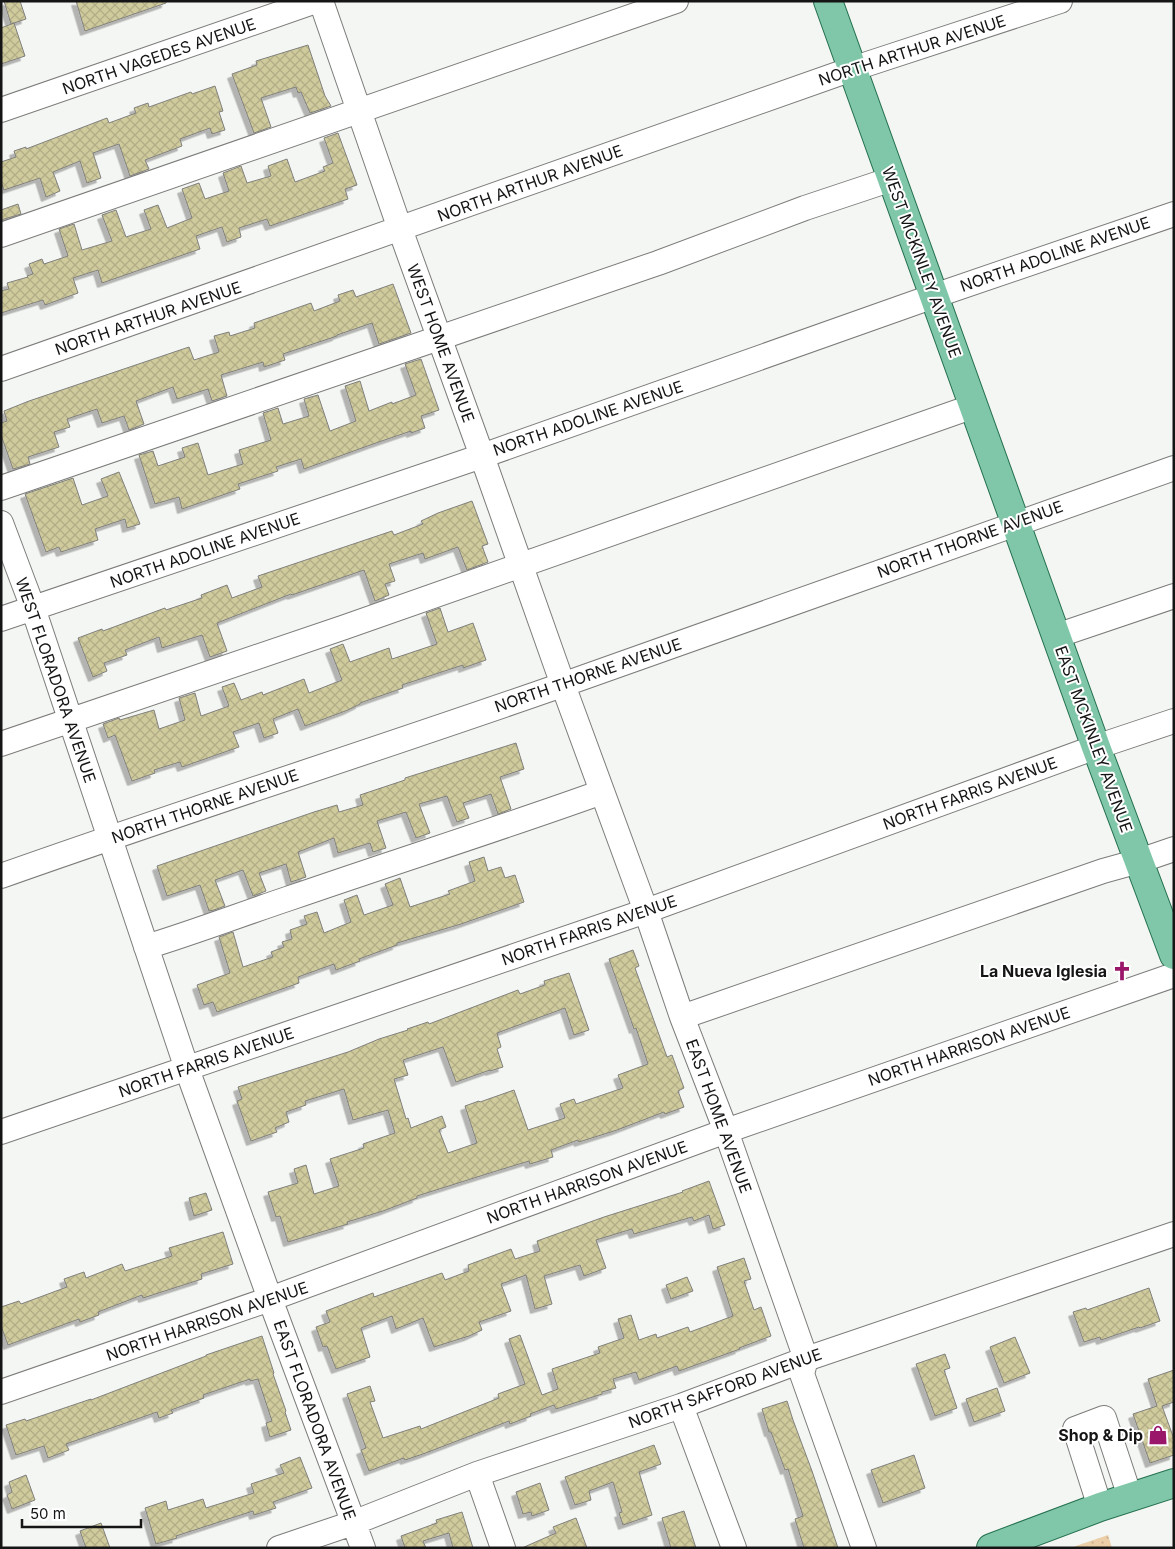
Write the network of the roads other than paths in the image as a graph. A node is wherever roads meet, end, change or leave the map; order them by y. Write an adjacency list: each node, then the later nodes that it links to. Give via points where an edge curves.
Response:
1 (316, 1): 7 (street, NORTH VAGEDES AVENUE)
2 (322, 1): 8 (street, WEST HOME AVENUE)
3 (676, 1): 8 (street)
4 (828, 1): 6 (main road, WEST MCKINLEY AVENUE)
5 (1060, 1): 6 (street, NORTH ARTHUR AVENUE)
6 (852, 69): 9 (main road, WEST MCKINLEY AVENUE); 11 (street, NORTH ARTHUR AVENUE)
7 (1, 110)
8 (359, 110): 11 (street, WEST HOME AVENUE); 12 (street)
9 (892, 179): 13 (main road, WEST MCKINLEY AVENUE); 14 (street)
10 (1174, 214): 13 (street, NORTH ADOLINE AVENUE)
11 (400, 229): 14 (street, WEST HOME AVENUE); 15 (street, NORTH ARTHUR AVENUE)
12 (1, 235)
13 (934, 296): 16 (main road, WEST MCKINLEY AVENUE); 17 (street, NORTH ADOLINE AVENUE)
14 (440, 338): 17 (street, WEST HOME AVENUE); 19 (street)
15 (1, 369)
16 (974, 406): 20 (main road, WEST MCKINLEY AVENUE); 22 (street)
17 (482, 456): 22 (street, WEST HOME AVENUE); 24 (street, NORTH ADOLINE AVENUE)
18 (1174, 468): 20 (street, NORTH THORNE AVENUE)
19 (1, 488)
20 (1015, 523): 26 (main road, EAST MCKINLEY AVENUE); 27 (street, NORTH THORNE AVENUE)
21 (1, 524): 24 (street, WEST FLORADORA AVENUE)
22 (520, 564): 27 (street, WEST HOME AVENUE); 28 (street)
23 (1174, 596): 26 (street)
24 (33, 608): 25 (street, NORTH ADOLINE AVENUE); 28 (street, WEST FLORADORA AVENUE)
25 (1, 619)
26 (1056, 636): 31 (main road, EAST MCKINLEY AVENUE)
27 (563, 685): 32 (street, EAST HOME AVENUE); 33 (street, NORTH THORNE AVENUE)
28 (71, 721): 30 (street); 33 (street, WEST FLORADORA AVENUE)
29 (1174, 721): 31 (street, NORTH FARRIS AVENUE)
30 (1, 744)
31 (1096, 747): 35 (main road, EAST MCKINLEY AVENUE); 37 (street, NORTH FARRIS AVENUE)
32 (602, 792): 37 (street, EAST HOME AVENUE); 38 (street)
33 (110, 838): 36 (street, NORTH THORNE AVENUE); 38 (street, EAST FLORADORA AVENUE)
34 (1174, 849): 35 (street)
35 (1139, 861): 39 (main road, EAST MCKINLEY AVENUE); 41 (street)
36 (1, 876)
37 (646, 911): 41 (street, EAST HOME AVENUE); 42 (street, NORTH FARRIS AVENUE)
38 (146, 947): 42 (street, EAST FLORADORA AVENUE)
39 (1174, 955)
40 (1174, 975): 43 (street, NORTH HARRISON AVENUE)
41 (682, 1017): 43 (street, EAST HOME AVENUE)
42 (187, 1069): 44 (street, NORTH FARRIS AVENUE); 46 (street, EAST FLORADORA AVENUE)
43 (726, 1131): 46 (street, NORTH HARRISON AVENUE); 47 (street, EAST HOME AVENUE)
44 (1, 1132)
45 (1174, 1234): 47 (street, NORTH SAFFORD AVENUE)
46 (270, 1299): 48 (street, NORTH HARRISON AVENUE); 54 (street, EAST FLORADORA AVENUE)
47 (806, 1359): 49 (street, NORTH SAFFORD AVENUE); 59 (street, EAST HOME AVENUE, via 802,1374)
48 (1, 1392)
49 (681, 1406): 50 (street, NORTH SAFFORD AVENUE); 58 (street)
50 (477, 1474): 54 (street, NORTH SAFFORD AVENUE); 57 (street)
51 (1174, 1483): 52 (main road)
52 (1130, 1497): 53 (main road); 53 (street, via 1104,1418 1075,1429)
53 (1100, 1508): 60 (main road)
54 (353, 1523): 55 (street, NORTH SAFFORD AVENUE); 56 (street, EAST FLORADORA AVENUE)
55 (279, 1548)
56 (363, 1548)
57 (503, 1548)
58 (734, 1548)
59 (864, 1548)
60 (991, 1548)

